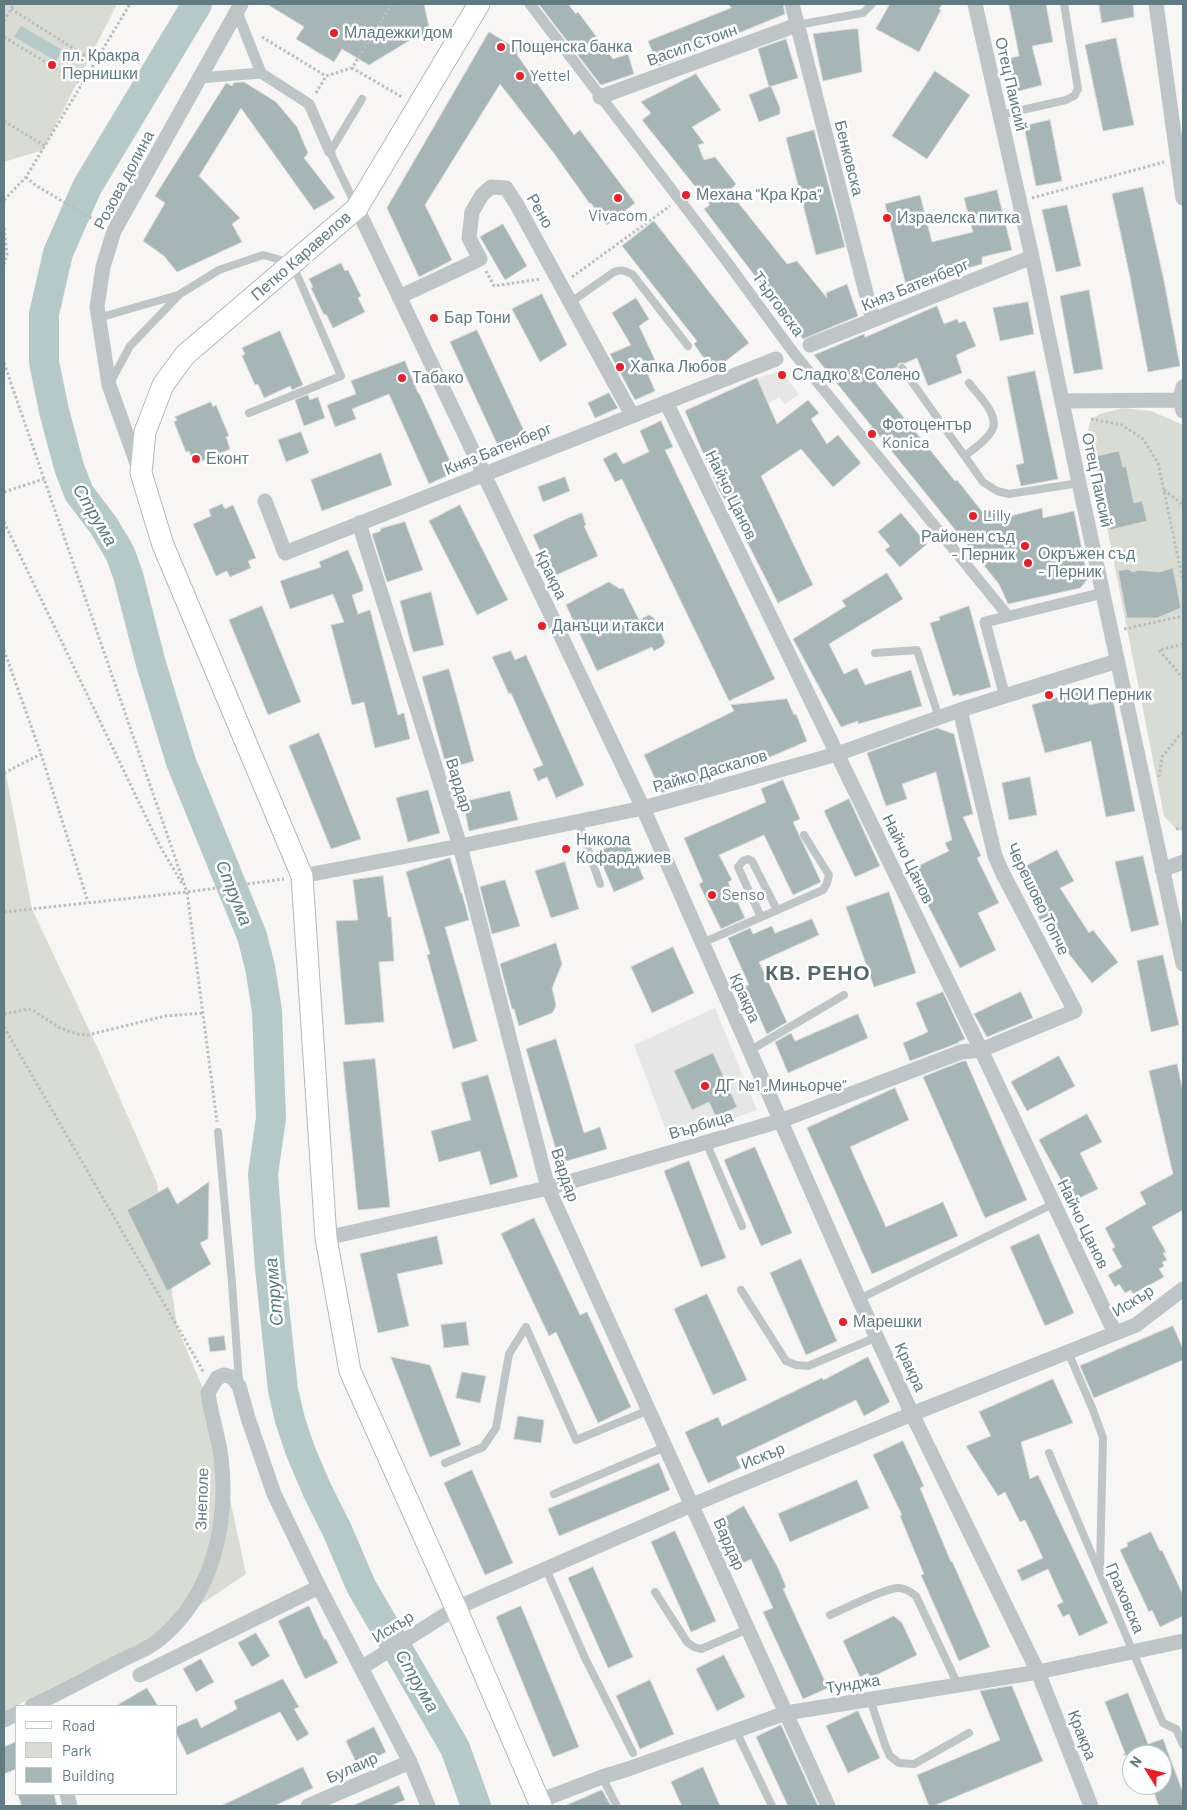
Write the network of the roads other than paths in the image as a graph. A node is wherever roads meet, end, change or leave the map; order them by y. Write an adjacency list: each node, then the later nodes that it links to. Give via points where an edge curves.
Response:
1 (479, 4): 17 (main road, Петко Каравелов)
2 (530, 4): 12 (street, Търговска)
3 (792, 4): 9 (street, Бенковска)
4 (872, 4): 9 (lane, via 863,13)
5 (974, 4): 14 (street, Отец Паисий)
6 (1064, 4): 14 (lane, via 1078,89 1074,96)
7 (1156, 4): 16 (street)
8 (240, 14): 10 (street); 11 (street, Розова долина)
9 (797, 26): 12 (street, Васил Стоин); 24 (street, Бенковска)
10 (262, 73): 11 (street); 15 (street, via 309,104)
11 (200, 78): 23 (street, Розова долина, via 114,231 104,267)
12 (600, 96): 43 (street, Търговска, via 793,352)
13 (362, 99): 15 (lane)
14 (1000, 115): 18 (street, Отец Паисий)
15 (330, 152): 17 (lane)
16 (1183, 198)
17 (356, 208): 19 (main road, Петко Каравелов); 21 (street, Кракра)
18 (1032, 257): 24 (street, Княз Батенберг); 32 (street, Отец Паисий)
19 (292, 263): 20 (lane, via 263,255 220,270); 34 (lane, via 341,376); 37 (main road, Петко Каравелов, via 185,355 163,385 145,432)
20 (180, 294): 23 (lane); 30 (lane, via 130,346)
21 (399, 297): 22 (street, Рено, via 480,259 469,238 472,212 491,186 506,188); 38 (street, Кракра)
22 (571, 302): 25 (lane, via 614,272 626,271 633,275); 35 (street, Рено)
23 (98, 318): 30 (street, Розова долина)
24 (873, 320): 26 (street, Княз Батенберг)
25 (688, 346)
26 (810, 346)
27 (776, 359): 33 (street, Княз Батенберг)
28 (902, 368): 36 (lane)
29 (969, 382): 36 (lane, via 992,414 994,422 989,435)
30 (109, 385): 37 (street, Розова долина)
31 (1182, 399): 32 (street)
32 (1063, 401): 39 (street, Отец Паисий)
33 (666, 402): 35 (street, Княз Батенберг); 49 (street, Найчо Цанов)
34 (249, 413)
35 (632, 415): 38 (street, Княз Батенберг)
36 (965, 456): 39 (lane, via 983,482 1009,494)
37 (141, 473): 56 (main road, via 163,546)
38 (483, 474): 41 (street, Княз Батенберг); 50 (street, Кракра)
39 (1079, 483): 42 (street, Отец Паисий)
40 (265, 501): 41 (street, Княз Батенберг, via 285,552)
41 (359, 523): 53 (street, Вардар)
42 (1103, 593): 43 (street); 45 (street, Отец Паисий)
43 (1008, 616): 46 (street, via 985,622)
44 (875, 653): 48 (lane, via 917,650)
45 (1117, 661): 46 (street, Райко Даскалов); 55 (street, Отец Паисий)
46 (1005, 697): 47 (street, Райко Даскалов)
47 (960, 710): 48 (street, Райко Даскалов); 63 (street, Черешово Топче, via 995,856)
48 (939, 718): 49 (street, Райко Даскалов)
49 (837, 754): 50 (street, Райко Даскалов); 64 (street, Найчо Цанов)
50 (643, 808): 51 (street, Райко Даскалов); 60 (street, Кракра)
51 (578, 821): 53 (street, Райко Даскалов); 57 (lane)
52 (804, 834): 58 (lane, via 829,875 827,884 823,890)
53 (460, 846): 56 (street, Райко Даскалов); 69 (street, Вардар)
54 (1183, 862): 55 (street)
55 (1162, 870): 61 (street, Отец Паисий)
56 (302, 876): 72 (main road)
57 (600, 884)
58 (776, 910): 59 (lane); 59 (lane, via 752,861 743,861 738,867)
59 (761, 917): 60 (lane)
60 (702, 943): 65 (street, Кракра)
61 (1183, 964)
62 (844, 995): 65 (lane)
63 (1074, 1011): 64 (street, Върбица)
64 (981, 1050): 66 (street, Върбица, via 961,1052); 70 (street, Найчо Цанов)
65 (749, 1051): 66 (street, Кракра)
66 (780, 1121): 68 (street, Върбица); 75 (street, Кракра)
67 (218, 1132): 79 (lane)
68 (706, 1142): 69 (street, Върбица); 71 (lane)
69 (548, 1188): 72 (street, Върбица); 80 (street, Вардар)
70 (1053, 1204): 75 (lane); 76 (street, Найчо Цанов)
71 (742, 1226)
72 (326, 1238): 91 (main road, via 350,1371)
73 (1183, 1289): 76 (street, Искър, via 1136,1324)
74 (741, 1290): 77 (lane, via 786,1361 796,1365 808,1366)
75 (859, 1299): 77 (street, Кракра)
76 (1115, 1333): 78 (street, Искър)
77 (877, 1337): 81 (street, Кракра)
78 (1068, 1352): 81 (street, Искър); 88 (lane, via 1103,1438)
79 (239, 1386): 89 (street, via 274,1494); 101 (street, Знеполе, via 232,1377 224,1375 217,1378 208,1394 221,1456 221,1528 212,1564 195,1600 180,1621 159,1641)
80 (649, 1410): 82 (street, Вардар); 84 (lane, via 576,1440 526,1327 509,1354 496,1428 482,1447)
81 (912, 1414): 86 (street, Искър); 97 (street, Кракра)
82 (665, 1447): 85 (lane); 86 (street, Вардар)
83 (1049, 1453): 88 (lane, Граховска)
84 (444, 1463)
85 (554, 1494)
86 (692, 1505): 87 (street, Искър); 93 (street, Вардар)
87 (546, 1569): 91 (street, Искър); 106 (lane, via 585,1658)
88 (1100, 1573): 95 (lane, Граховска)
89 (319, 1587): 96 (street); 98 (street)
90 (656, 1592): 93 (lane, via 687,1642 694,1647 702,1649)
91 (456, 1608): 96 (street, Искър); 109 (main road)
92 (830, 1615): 99 (lane, via 886,1591 898,1588 910,1591 916,1596)
93 (748, 1629): 102 (street, Вардар)
94 (1183, 1641): 95 (street, Тунджа)
95 (1133, 1652): 97 (street, Тунджа); 105 (lane, Граховска, via 1163,1723 1176,1728)
96 (361, 1668): 107 (street)
97 (1038, 1672): 99 (street, Тунджа); 115 (street, Кракра)
98 (140, 1675)
99 (958, 1685): 100 (street, Тунджа)
100 (870, 1700): 102 (street, Тунджа); 104 (lane, via 890,1756 899,1763 914,1764)
101 (39, 1705)
102 (786, 1713): 103 (street, Тунджа); 114 (street, Вардар)
103 (736, 1731): 108 (street, Тунджа); 113 (lane)
104 (969, 1733)
105 (1183, 1745)
106 (633, 1753)
107 (410, 1762): 110 (street, Булаир); 111 (street)
108 (602, 1777): 109 (street, Тунджа); 112 (lane)
109 (540, 1804)
110 (308, 1806)
111 (428, 1806)
112 (617, 1806)
113 (772, 1806)
114 (828, 1806)
115 (1091, 1806)

